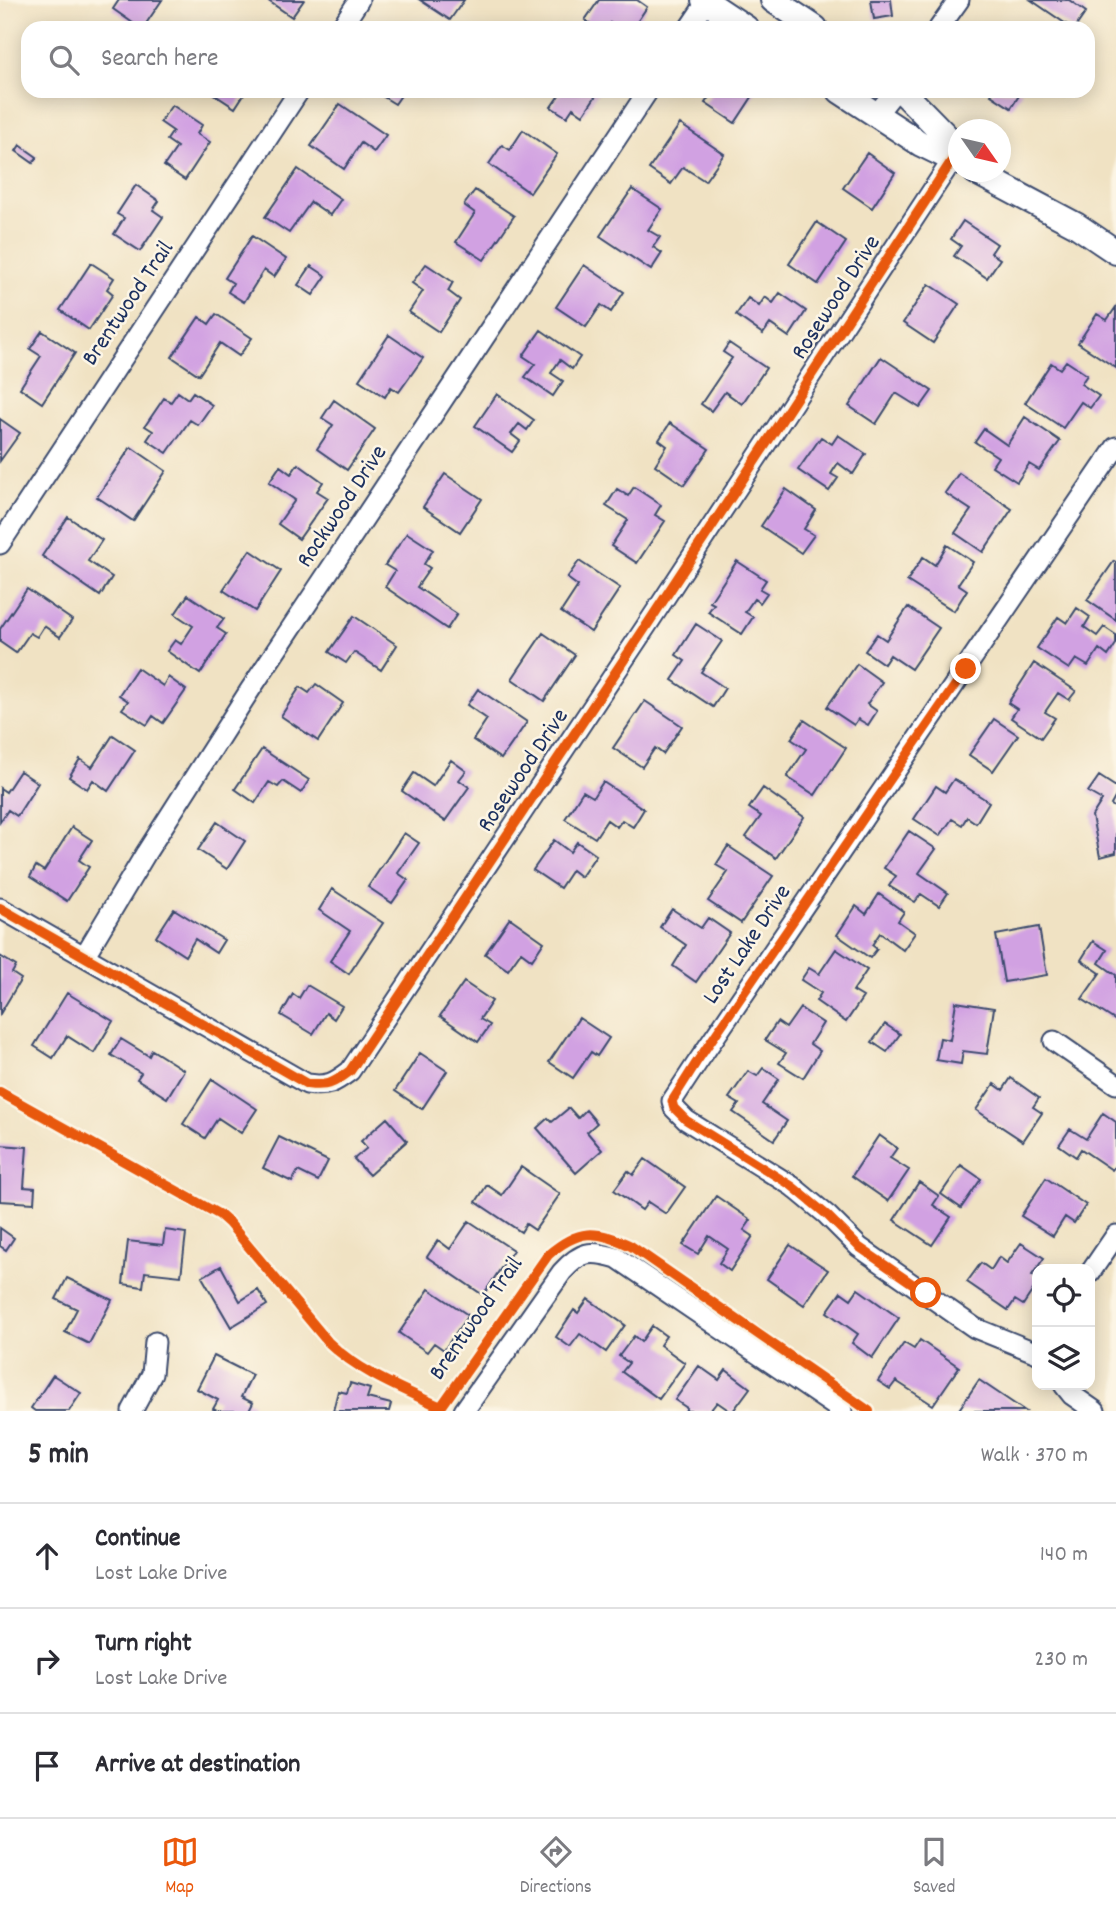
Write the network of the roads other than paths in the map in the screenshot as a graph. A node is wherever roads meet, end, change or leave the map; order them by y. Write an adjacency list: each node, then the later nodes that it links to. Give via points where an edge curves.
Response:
1 (359, 0): 5 (street)
2 (773, 0): 8 (main road)
3 (959, 0): 9 (street)
4 (706, 1): 6 (street); 7 (main road)
5 (346, 21)
6 (693, 21)
7 (736, 21)
8 (804, 21)
9 (944, 21)
10 (294, 98): 22 (street, Brentwood Trail)
11 (643, 98): 24 (street, Rockwood Drive, via 250,690)
12 (850, 98): 15 (main road)
13 (889, 98): 15 (street)
14 (909, 98): 16 (main road)
15 (876, 115): 17 (main road)
16 (948, 140)
17 (948, 157)
18 (948, 173): 24 (street, Rosewood Drive, via 350,1071 322,1086 307,1084)
19 (995, 182): 20 (main road)
20 (1116, 252)
21 (1116, 447): 30 (street, Lost Lake Drive, via 672,1101 686,1120 792,1186 859,1247 975,1328)
22 (0, 544)
23 (0, 908): 24 (street, Rosewood Drive)
24 (85, 955)
25 (1054, 1041): 26 (street)
26 (1116, 1084)
27 (1116, 1235): 28 (street)
28 (1095, 1266)
29 (155, 1342): 32 (street, via 152,1374)
30 (1032, 1350)
31 (1068, 1390): 35 (street)
32 (132, 1411)
33 (464, 1411): 34 (street, via 562,1272 585,1253 598,1252 617,1258)
34 (842, 1411)
35 (1095, 1411)

